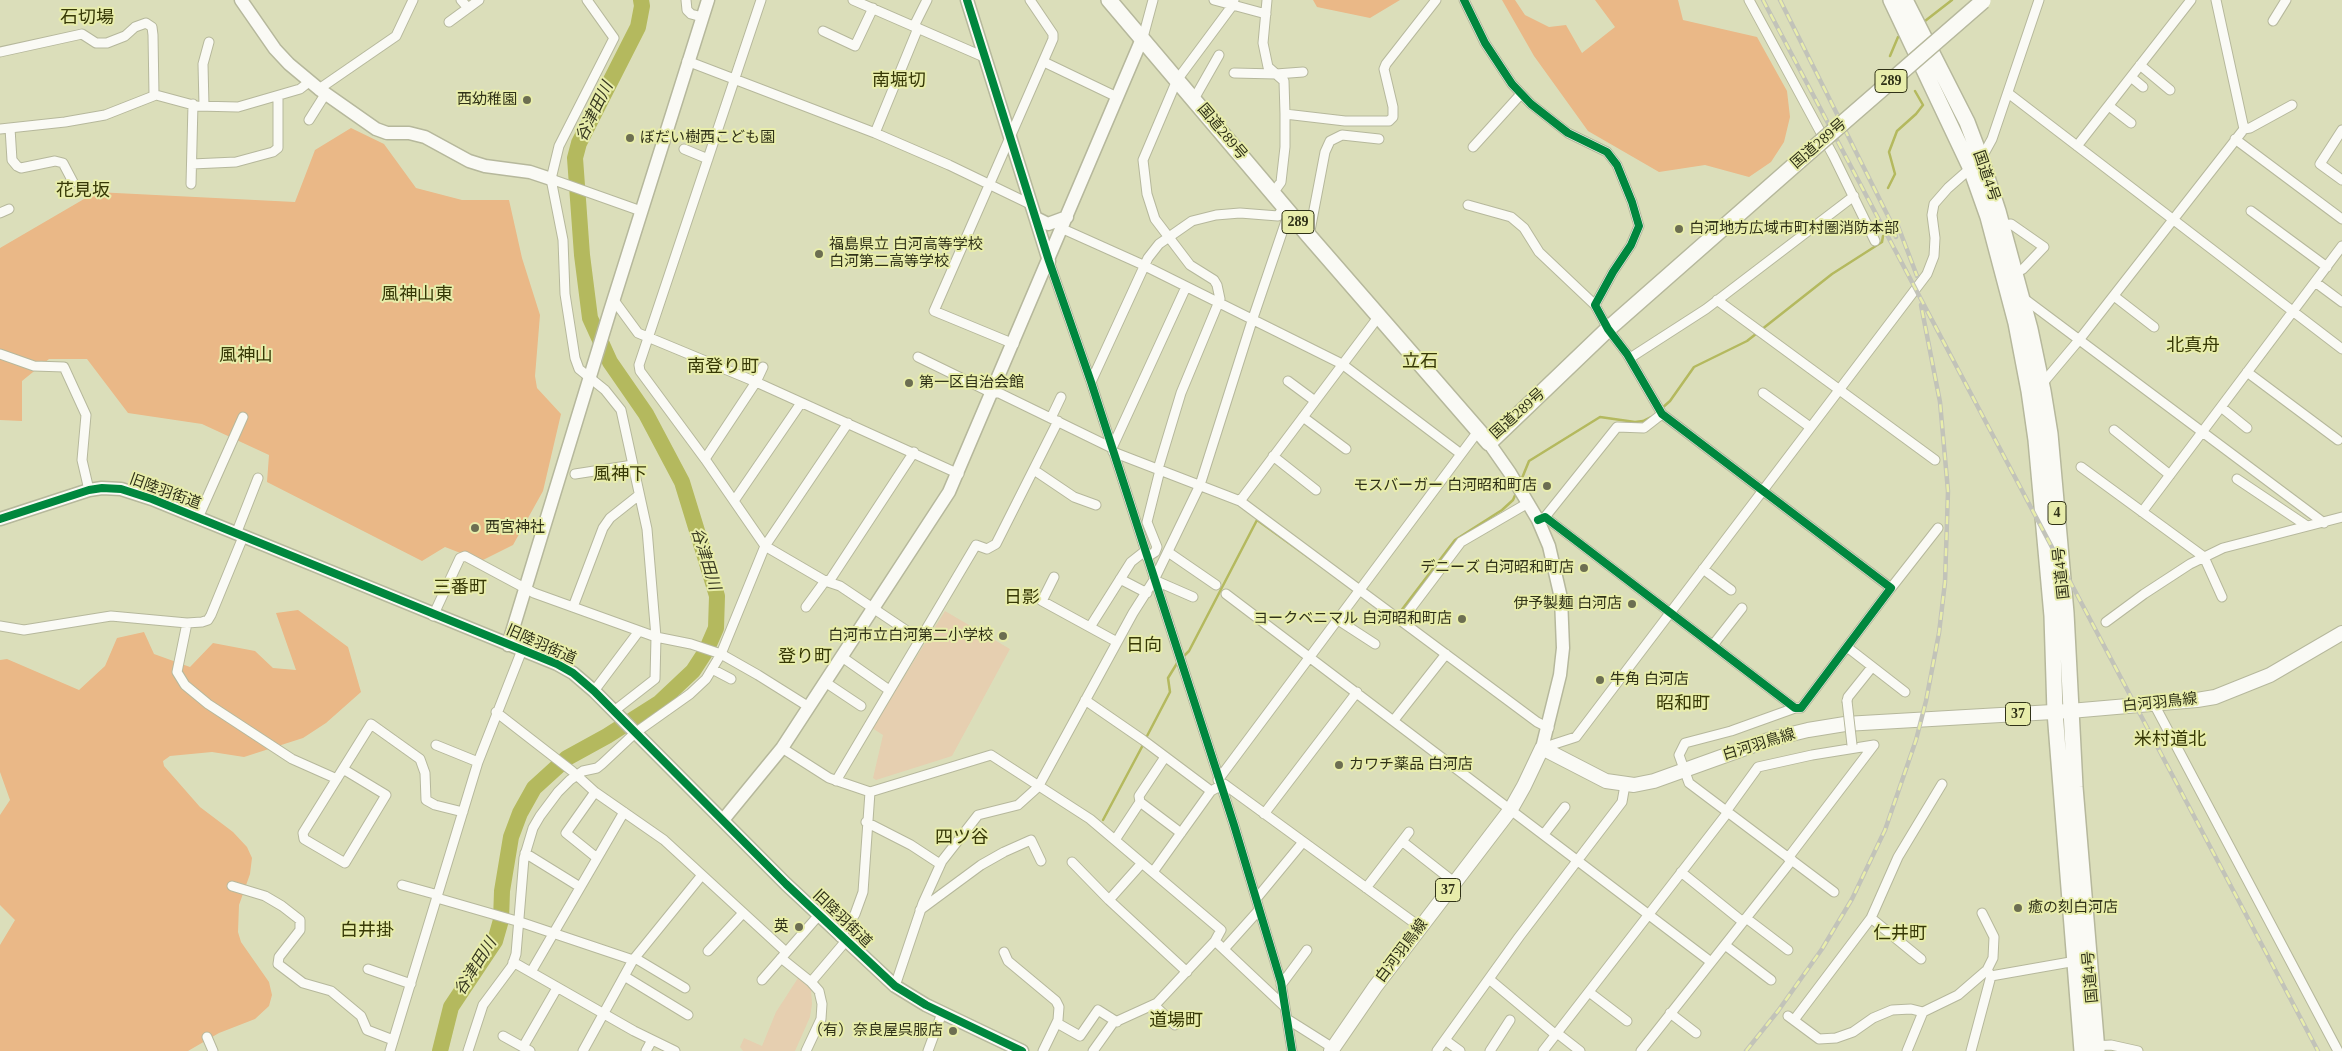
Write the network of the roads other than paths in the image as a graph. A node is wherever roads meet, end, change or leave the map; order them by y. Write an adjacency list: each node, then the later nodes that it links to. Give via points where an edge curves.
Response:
1 (241, 0): 50 (street, via 275,49)
2 (413, 0): 50 (street, via 396,36)
3 (461, 0): 28 (street)
4 (479, 0): 28 (street)
5 (587, 0): 80 (street, via 614,38 559,146)
6 (686, 0): 31 (street, via 687,10)
7 (708, 0): 31 (street)
8 (761, 0): 47 (street)
9 (853, 0): 29 (street)
10 (926, 0): 34 (street)
11 (968, 0): 40 (street)
12 (1030, 0): 42 (street, via 1053,34)
13 (1109, 0): 36 (highway, 国道289号 / 289)
14 (1153, 0): 36 (street)
15 (1214, 0): 27 (street)
16 (1267, 0): 30 (street)
17 (1436, 0): 63 (street, via 1384,69 1393,107 1393,117 1389,121 1345,121)
18 (1464, 0): 54 (street, via 1485,43)
19 (1749, 0): 86 (street)
20 (1892, 0): 79 (highway, 国道4号 / 4)
21 (1905, 0): 79 (highway, 国道4号 / 4, via 1966,122)
22 (1983, 0): 120 (highway, 国道289号 / 289, bridge)
23 (2039, 0): 53 (street)
24 (2191, 0): 43 (street)
25 (2216, 0): 68 (street)
26 (2286, 0): 32 (street)
27 (1233, 3): 30 (street); 49 (street)
28 (468, 8): 33 (street)
29 (872, 8): 34 (street); 35 (street, via 855,46)
30 (1266, 14): 46 (street, via 1263,43 1268,67)
31 (702, 18): 41 (street)
32 (2273, 21)
33 (449, 22)
34 (916, 27): 40 (street); 70 (street)
35 (823, 31)
36 (1142, 41): 49 (highway, 国道289号 / 289); 57 (street)
37 (209, 42): 61 (street, via 203,64)
38 (0, 52): 55 (street, via 82,34 96,43 107,43 146,23 152,28 153,36)
39 (1219, 55): 58 (street)
40 (984, 58): 71 (street)
41 (687, 61): 47 (street); 91 (street)
42 (1044, 62): 57 (street); 71 (street)
43 (2140, 65): 48 (street); 52 (street)
44 (1303, 72): 46 (street)
45 (1234, 73): 46 (street)
46 (1276, 74): 63 (street, via 1284,81)
47 (735, 78): 70 (street); 77 (street)
48 (2131, 78): 51 (street); 62 (street)
49 (1177, 80): 58 (highway, 国道289号 / 289); 99 (street, via 1143,160 1152,212)
50 (318, 88): 56 (street, via 300,89); 64 (street); 80 (street, via 382,131 425,137 485,166 530,172)
51 (2143, 88)
52 (2170, 90)
53 (2008, 93): 74 (street); 79 (street, via 1992,139)
54 (1522, 94): 75 (street); 115 (street, via 1568,133 1607,152 1617,165 1632,202 1638,231)
55 (154, 95): 59 (street); 66 (street, via 104,115)
56 (278, 96): 61 (street, via 238,108); 78 (street, via 278,148 273,152 236,162)
57 (1117, 97): 97 (street)
58 (1194, 99): 85 (highway, 国道289号 / 289)
59 (193, 104): 61 (street); 78 (street)
60 (2292, 105): 68 (street)
61 (204, 106)
62 (2108, 106): 65 (street); 74 (street)
63 (1285, 114): 85 (street, via 1281,182)
64 (309, 120)
65 (2131, 123)
66 (10, 128): 67 (street); 82 (street, via 12,160 17,166 22,168 55,161 63,163)
67 (0, 129)
68 (2244, 129): 73 (street)
69 (2342, 130): 81 (street, via 2320,164)
70 (875, 133): 84 (street)
71 (1011, 139): 84 (street); 87 (street)
72 (1379, 139): 100 (street, via 1342,135 1330,141 1324,152)
73 (2236, 139): 94 (street); 96 (street)
74 (2077, 146): 96 (street)
75 (1473, 147)
76 (684, 149): 77 (street)
77 (708, 159): 121 (street)
78 (192, 164): 83 (street)
79 (1976, 164): 98 (highway, 国道4号 / 4); 136 (street, via 1934,204 1934,256 1927,274); 247 (highway, 国道4号 / 4, via 2016,324 2029,391)
80 (555, 180): 91 (street); 130 (street, via 563,240 565,294 575,358 579,369)
81 (2342, 180)
82 (73, 182)
83 (191, 184)
84 (990, 184): 87 (street); 123 (street, via 934,311)
85 (1273, 193): 90 (highway, 国道289号 / 289)
86 (1854, 196): 101 (street); 110 (street)
87 (1032, 205): 95 (street)
88 (1468, 205): 115 (street, via 1511,216 1524,228 1539,252)
89 (9, 209): 93 (street)
90 (1286, 209): 99 (street, via 1278,216 1216,215 1192,221); 100 (highway, 国道289号 / 289); 118 (street)
91 (641, 211): 113 (street)
92 (2252, 211): 104 (street)
93 (0, 213)
94 (2341, 216)
95 (1036, 218): 97 (street, via 1048,224); 103 (street)
96 (2173, 219): 109 (street); 116 (street)
97 (1065, 223): 103 (street); 105 (street)
98 (2002, 225): 106 (highway, 国道4号 / 4); 106 (street, via 2011,224 2044,247)
99 (1169, 236): 105 (street, via 1159,244); 114 (street, via 1190,265 1217,285)
100 (1309, 236): 117 (highway, 国道289号 / 289)
101 (1875, 241)
102 (2342, 246): 104 (street)
103 (1049, 261): 123 (street); 134 (street)
104 (2327, 266): 107 (street)
105 (1144, 267): 108 (street); 134 (street)
106 (2015, 273): 111 (highway, 国道4号 / 4)
107 (2315, 282): 112 (street); 116 (street)
108 (1186, 287): 114 (street); 156 (street)
109 (2114, 296): 119 (street); 122 (street)
110 (1717, 300): 127 (street); 136 (street)
111 (2022, 300): 122 (street); 135 (highway, 国道4号 / 4)
112 (2342, 302)
113 (612, 305): 121 (street, via 627,316 634,330); 130 (street)
114 (1219, 305): 118 (street); 164 (street, via 1181,393)
115 (1595, 305): 120 (street)
116 (2293, 312): 124 (street); 131 (street)
117 (1379, 316): 128 (street); 150 (highway, 国道289号 / 289)
118 (1252, 321): 128 (street); 171 (street)
119 (2154, 327)
120 (1608, 329): 127 (street); 154 (highway, 国道289号 / 289)
121 (648, 337): 133 (street); 160 (street, via 640,371)
122 (2080, 340): 135 (street); 152 (street)
123 (1014, 344): 137 (street)
124 (2342, 349)
125 (0, 354): 172 (street, via 34,366 64,367 86,416 82,460)
126 (918, 357): 137 (street)
127 (1630, 358): 143 (street)
128 (1342, 364): 140 (street); 158 (street)
129 (763, 367): 133 (street)
130 (591, 372): 162 (street, via 620,410); 201 (street)
131 (2247, 372): 142 (street); 153 (street)
132 (1288, 381): 140 (street)
133 (756, 382): 141 (street); 160 (street)
134 (1091, 382): 156 (street)
135 (2042, 384): 247 (highway, 国道4号 / 4, via 2050,434 2066,614)
136 (1839, 389): 148 (street); 161 (street)
137 (992, 393): 146 (street, via 999,393); 167 (street)
138 (1763, 393): 148 (street)
139 (1061, 397): 146 (street)
140 (1315, 401): 144 (street)
141 (801, 403): 147 (street); 177 (street)
142 (2221, 407): 149 (street); 152 (street)
143 (1662, 414): 174 (street); 184 (street, via 1644,428 1617,427 1612,431)
144 (1303, 416): 155 (street); 159 (street)
145 (243, 417): 182 (street)
146 (1055, 420): 156 (street); 165 (street)
147 (848, 424): 157 (street); 189 (street)
148 (1810, 427): 174 (street)
149 (2246, 428)
150 (1480, 430): 154 (highway, 国道289号 / 289); 158 (street)
151 (2114, 430): 168 (street)
152 (2203, 431): 168 (street); 185 (street)
153 (2338, 440)
154 (1489, 443): 178 (street)
155 (1346, 449)
156 (1113, 450): 164 (street); 191 (street)
157 (914, 452): 167 (street); 197 (street, via 830,580)
158 (1461, 454): 200 (street)
159 (1274, 456): 173 (street); 176 (street)
160 (705, 459): 177 (street)
161 (1935, 460)
162 (633, 465): 166 (street); 175 (street)
163 (2081, 467): 180 (street)
164 (1159, 469): 171 (street); 191 (street, via 1148,522 1157,547 1155,552)
165 (1034, 470): 179 (street, via 1074,497); 222 (street, via 996,544 988,549 976,546)
166 (574, 474)
167 (959, 474): 209 (street)
168 (2170, 475): 180 (street)
169 (258, 478): 188 (street)
170 (2237, 479): 186 (street)
171 (1200, 485): 176 (street); 190 (street)
172 (89, 490): 182 (street, 旧陸羽街道, via 121,489); 183 (street, 旧陸羽街道)
173 (1316, 490)
174 (1762, 491): 193 (street); 199 (street)
175 (639, 495): 207 (street, via 610,518 603,528); 221 (street, via 647,529)
176 (1240, 500): 200 (street)
177 (734, 501): 189 (street)
178 (1528, 503): 184 (street); 214 (street, via 1461,542)
179 (1096, 505)
180 (2142, 512): 192 (street)
181 (2342, 517): 185 (street)
182 (198, 518): 188 (street, 旧陸羽街道)
183 (0, 519)
184 (1542, 519): 211 (street); 250 (street, via 1556,572 1563,624 1560,675)
185 (2324, 522): 186 (street)
186 (2306, 526): 192 (street, via 2223,548)
187 (1938, 528): 199 (street)
188 (240, 535): 212 (street, 旧陸羽街道); 216 (street, via 208,620)
189 (765, 546): 197 (street); 229 (street)
190 (1168, 552): 196 (street); 198 (street)
191 (1146, 554): 195 (street, via 1131,562); 196 (street)
192 (2204, 558): 206 (street); 215 (street, via 2144,594)
193 (1703, 568): 202 (street); 211 (street)
194 (1054, 577): 218 (street, via 1042,601)
195 (1120, 579): 203 (street); 218 (street)
196 (1154, 580): 203 (street); 205 (street); 263 (street)
197 (825, 581): 208 (street); 209 (street, via 840,586)
198 (1216, 585)
199 (1891, 588): 227 (street)
200 (1361, 589): 213 (street); 214 (street)
201 (525, 590): 207 (street); 212 (street, via 463,555); 225 (street)
202 (1731, 590)
203 (1147, 593): 223 (street)
204 (1226, 594): 232 (street)
205 (1193, 597)
206 (2222, 597)
207 (573, 607): 219 (street)
208 (806, 607)
209 (874, 608): 222 (street); 231 (street)
210 (1742, 608): 226 (street)
211 (1670, 612): 226 (street); 255 (street, via 1576,737)
212 (433, 616): 225 (street, 旧陸羽街道)
213 (1338, 620): 224 (street); 232 (street)
214 (1402, 620): 230 (street)
215 (2106, 622)
216 (187, 623): 217 (street, via 111,616 24,630); 261 (street, via 177,672 185,685 208,704 292,759)
217 (0, 626)
218 (1090, 627): 223 (street)
219 (639, 631): 221 (street); 238 (street)
220 (2342, 633): 242 (main road, 白河羽鳥線 / 37, via 2270,676 2233,691 2197,700)
221 (656, 637): 229 (street); 248 (street, via 655,679)
222 (920, 639): 237 (street)
223 (1117, 642): 241 (street)
224 (1375, 644)
225 (508, 645): 228 (street, 旧陸羽街道)
226 (1713, 645): 245 (street)
227 (1847, 647): 233 (street); 245 (street, via 1801,708)
228 (522, 650): 238 (street, 旧陸羽街道, via 573,673); 246 (street)
229 (721, 654): 234 (street); 244 (street)
230 (1446, 654): 249 (street); 250 (street)
231 (842, 657): 236 (street); 237 (street)
232 (1310, 657): 239 (street); 263 (street)
233 (1872, 667): 240 (street); 253 (street, bridge, via 1848,697)
234 (712, 669): 235 (street); 251 (street, via 690,694)
235 (731, 679)
236 (825, 682): 243 (street); 244 (street)
237 (889, 690): 262 (street)
238 (594, 691): 248 (street, 旧陸羽街道)
239 (1357, 692): 249 (street); 276 (street)
240 (1905, 692)
241 (1085, 700): 256 (street); 266 (street)
242 (2154, 704): 247 (main road, 白河羽鳥線 / 37); 389 (street)
243 (861, 706)
244 (809, 707): 254 (street)
245 (1795, 708): 259 (street, via 1731,731 1685,743 1679,755)
246 (496, 712): 257 (street); 260 (street)
247 (2062, 712): 259 (main road, 白河羽鳥線 / 37, via 1845,724 1771,739); 329 (highway, 国道4号 / 4); 367 (highway, 国道4号 / 4)
248 (615, 713): 251 (street, 旧陸羽街道)
249 (1394, 720): 272 (street)
250 (1549, 728): 255 (street)
251 (634, 731): 260 (street, via 597,768); 277 (street, 旧陸羽街道)
252 (436, 745): 257 (street)
253 (1852, 747): 273 (street, via 1758,768); 287 (street, via 1874,746)
254 (782, 748): 262 (street); 277 (street)
255 (1542, 748): 265 (main road, 白河羽鳥線 / 37, via 1594,776); 272 (main road, 白河羽鳥線 / 37)
256 (1165, 757): 267 (street); 270 (street, via 1139,796)
257 (478, 762): 274 (street)
258 (344, 769): 261 (street); 261 (street, via 386,795 345,863 303,837); 274 (street, via 371,724 420,759 425,773 426,800)
259 (1684, 769): 265 (main road, 白河羽鳥線 / 37, via 1644,783); 273 (street, via 1689,783)
260 (574, 774): 268 (street); 285 (street, via 540,816)
261 (337, 779)
262 (836, 781): 269 (street)
263 (1219, 783): 267 (street); 276 (street); 303 (street)
264 (1942, 784): 311 (street, via 1898,857)
265 (1625, 785): 288 (street, via 1622,802)
266 (1038, 786): 269 (street, via 991,755); 282 (street, via 1090,819); 292 (street, via 1018,805 978,815)
267 (1210, 791): 280 (street)
268 (594, 792): 275 (street); 286 (street, via 566,833)
269 (870, 792): 278 (street)
270 (1140, 802): 280 (street); 282 (street)
271 (1565, 807): 281 (street)
272 (1511, 809): 281 (street); 296 (main road, 白河羽鳥線 / 37)
273 (1727, 811): 287 (street); 294 (street)
274 (463, 812): 302 (street)
275 (624, 812): 286 (street); 295 (street, via 664,840)
276 (1264, 814): 283 (street)
277 (723, 820): 310 (street, 旧陸羽街道)
278 (866, 822): 292 (street); 316 (street, via 863,892)
279 (1410, 832): 284 (street)
280 (1180, 833): 293 (street)
281 (1544, 834): 288 (street)
282 (1115, 840): 291 (street)
283 (1303, 842): 300 (street); 303 (street)
284 (1403, 842): 296 (street); 300 (street)
285 (525, 853): 299 (street); 313 (street)
286 (597, 858): 299 (street)
287 (1790, 859): 301 (street); 312 (street)
288 (1578, 860): 309 (street); 335 (street)
289 (1041, 862): 305 (street, via 1031,840 980,865)
290 (1072, 862): 304 (street)
291 (1142, 863): 293 (street); 304 (street)
292 (940, 864): 305 (street)
293 (1153, 872): 317 (street, via 1221,930)
294 (1681, 872): 309 (street); 312 (street)
295 (702, 875): 307 (street); 325 (street)
296 (1454, 882): 314 (main road, 白河羽鳥線 / 37)
297 (402, 884): 302 (street)
298 (232, 886): 362 (street, via 265,896 300,920 300,930 279,957 278,964 303,983 331,991 361,1016 367,1030)
299 (580, 887): 315 (street)
300 (1366, 888): 314 (street)
301 (1834, 892)
302 (438, 896): 313 (street); 339 (street)
303 (1256, 899): 306 (street)
304 (1109, 900): 332 (street)
305 (920, 910): 341 (street)
306 (1259, 910): 319 (street); 340 (street)
307 (743, 913): 322 (street); 324 (street)
308 (1982, 913): 333 (street, via 1994,936)
309 (1649, 914): 328 (street); 344 (street)
310 (819, 915): 316 (street, 旧陸羽街道); 324 (street)
311 (1871, 918): 326 (street); 347 (street, via 1791,1018 1819,1039 1853,1032 1892,1010)
312 (1745, 920): 318 (street); 321 (street)
313 (520, 922): 315 (street); 327 (street)
314 (1420, 927): 366 (main road, 白河羽鳥線 / 37)
315 (554, 933): 325 (street); 331 (street)
316 (842, 939): 338 (street); 341 (street, 旧陸羽街道)
317 (1214, 941): 319 (street); 332 (street)
318 (1725, 945): 328 (street); 337 (street)
319 (1224, 949): 346 (street)
320 (1307, 950): 340 (street)
321 (1788, 950)
322 (708, 951)
323 (1004, 952): 356 (street, via 1008,961 1056,1001)
324 (784, 955): 336 (street); 338 (street)
325 (634, 959): 334 (street); 343 (street)
326 (1921, 959)
327 (513, 962): 331 (street); 370 (street, via 483,1005)
328 (1711, 962): 350 (street)
329 (2076, 962): 333 (street); 367 (highway, 国道4号 / 4)
330 (368, 969): 339 (street)
331 (531, 972): 342 (street)
332 (1187, 972): 345 (street)
333 (1989, 973): 347 (street, via 1958,995); 387 (street)
334 (624, 976): 348 (street); 351 (street)
335 (1489, 979): 359 (street); 364 (street)
336 (762, 980)
337 (1771, 980)
338 (811, 982): 374 (street, via 819,991 821,1020)
339 (411, 984): 362 (street)
340 (1281, 985): 346 (street)
341 (895, 986): 349 (street, 旧陸羽街道)
342 (557, 988): 348 (street); 365 (street)
343 (685, 988)
344 (1589, 992): 354 (street); 359 (street)
345 (1154, 1005): 355 (street); 357 (street)
346 (1284, 1006): 352 (street)
347 (1923, 1012): 386 (street)
348 (605, 1013): 363 (street); 371 (street)
349 (942, 1013): 375 (street); 376 (street, 旧陸羽街道)
350 (1670, 1013): 358 (street); 385 (street)
351 (688, 1015)
352 (1286, 1019): 366 (street); 379 (street)
353 (1510, 1020): 382 (street)
354 (1627, 1021)
355 (1117, 1022): 356 (street, via 1098,1010 1080,1036); 378 (street)
356 (1057, 1023): 377 (street)
357 (1175, 1025)
358 (1696, 1033)
359 (1556, 1034): 383 (street); 384 (street)
360 (207, 1036): 368 (street)
361 (504, 1036): 365 (street)
362 (393, 1040): 369 (street)
363 (652, 1040): 372 (street); 373 (street)
364 (1445, 1040): 380 (street); 381 (street)
365 (526, 1049)
366 (1332, 1049)
367 (2090, 1049): 388 (street, via 2111,1045)
368 (213, 1051)
369 (390, 1051)
370 (468, 1051)
371 (583, 1051)
372 (646, 1051)
373 (676, 1051)
374 (806, 1051)
375 (928, 1051)
376 (1022, 1051)
377 (1043, 1051)
378 (1093, 1051)
379 (1292, 1051)
380 (1438, 1051)
381 (1460, 1051)
382 (1490, 1051)
383 (1543, 1051)
384 (1580, 1051)
385 (1641, 1051)
386 (1906, 1051)
387 (1970, 1051)
388 (2138, 1051)
389 (2338, 1051)

